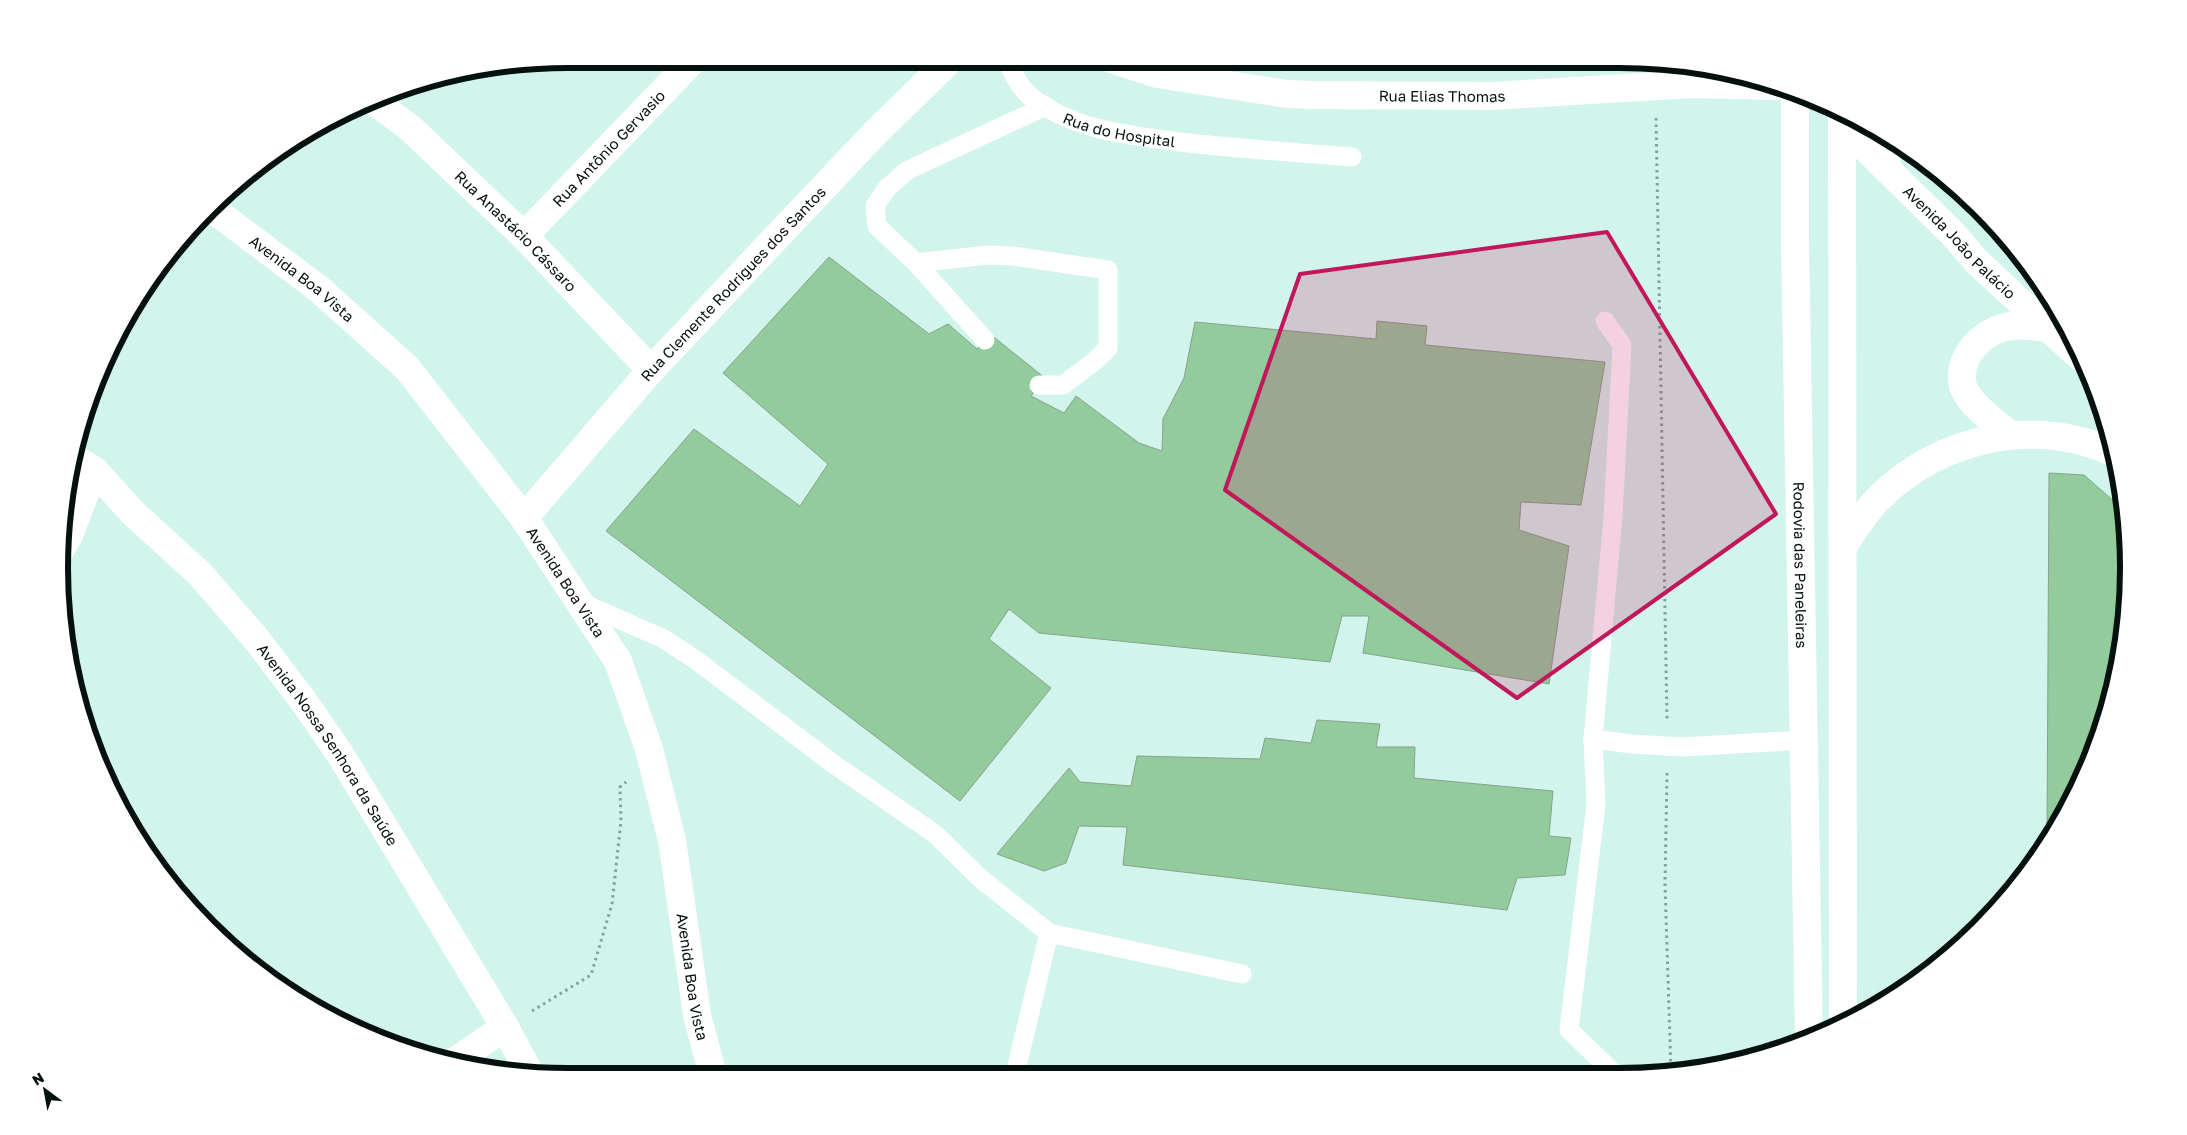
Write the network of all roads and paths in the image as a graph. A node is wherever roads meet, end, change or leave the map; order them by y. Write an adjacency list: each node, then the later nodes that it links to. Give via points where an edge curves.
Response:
1 (685, 68): 18 (street, Rua Antônio Gervasio)
2 (941, 68): 24 (street, Rua Clemente Rodrigues dos Santos, via 875,133)
3 (1010, 68): 9 (lane, Rua do Hospital, via 1014,78 1030,96)
4 (1139, 68): 6 (street, Rua Elias Thomas, via 1157,74 1310,95 1492,96)
5 (1750, 85): 6 (street, Rua Elias Thomas)
6 (1655, 86): 35 (path)
7 (1795, 100): 34 (street, Rodovia das Paneleiras)
8 (379, 105): 18 (street, Rua Anastácio Cássaro, via 409,126)
9 (1046, 106): 13 (lane, Rua do Hospital, via 1082,125 1124,135); 19 (lane, via 908,170 886,188 875,206 877,226)
10 (1842, 120): 31 (street)
11 (1845, 121): 16 (street, Avenida João Palácio)
12 (1890, 147): 16 (lane)
13 (1239, 149): 14 (lane, Rua do Hospital); 15 (lane, Rua do Hospital)
14 (1352, 157)
15 (1308, 165)
16 (1891, 173): 21 (street, Avenida João Palácio, via 1977,262)
17 (216, 212): 29 (street, Avenida Boa Vista, via 319,288 406,368)
18 (524, 236): 24 (street, Rua Anastácio Cássaro)
19 (916, 263): 22 (lane); 25 (lane, via 988,255 1108,270 1108,348 1063,385)
20 (1605, 321): 33 (lane, via 1622,345 1613,517)
21 (2048, 328): 23 (street, Avenida João Palácio); 26 (street, via 2013,326 1992,331 1973,347 1963,365 1963,387 1978,409)
22 (985, 340)
23 (2068, 346)
24 (651, 370): 29 (street, Rua Clemente Rodrigues dos Santos)
25 (1040, 385)
26 (2011, 435): 27 (street, via 2070,438); 31 (street, via 1981,440 1926,462 1878,498)
27 (2105, 449)
28 (83, 464): 30 (street); 40 (street, Avenida Nossa Senhora da Saúde, via 200,574 302,699 345,763)
29 (524, 518): 32 (street, Avenida Boa Vista)
30 (69, 535)
31 (1844, 546): 39 (street)
32 (579, 602): 37 (lane, via 664,638 696,660 835,765 935,834 980,878); 45 (street, Avenida Boa Vista, via 618,661 649,749 672,840 697,1015)
33 (1593, 739): 35 (lane); 47 (lane, via 1596,804 1569,1030)
34 (1804, 740): 35 (lane); 41 (street, Rodovia das Paneleiras)
35 (1667, 746): 43 (path, via 1665,884)
36 (620, 787): 40 (path, via 621,821 612,904 592,975)
37 (1049, 932): 38 (lane); 46 (lane)
38 (1242, 974)
39 (1843, 1015)
40 (504, 1027): 42 (street); 44 (street, Avenida Nossa Senhora da Saúde)
41 (1809, 1030)
42 (462, 1056)
43 (1671, 1064)
44 (525, 1065)
45 (711, 1068)
46 (1016, 1068)
47 (1609, 1068)

